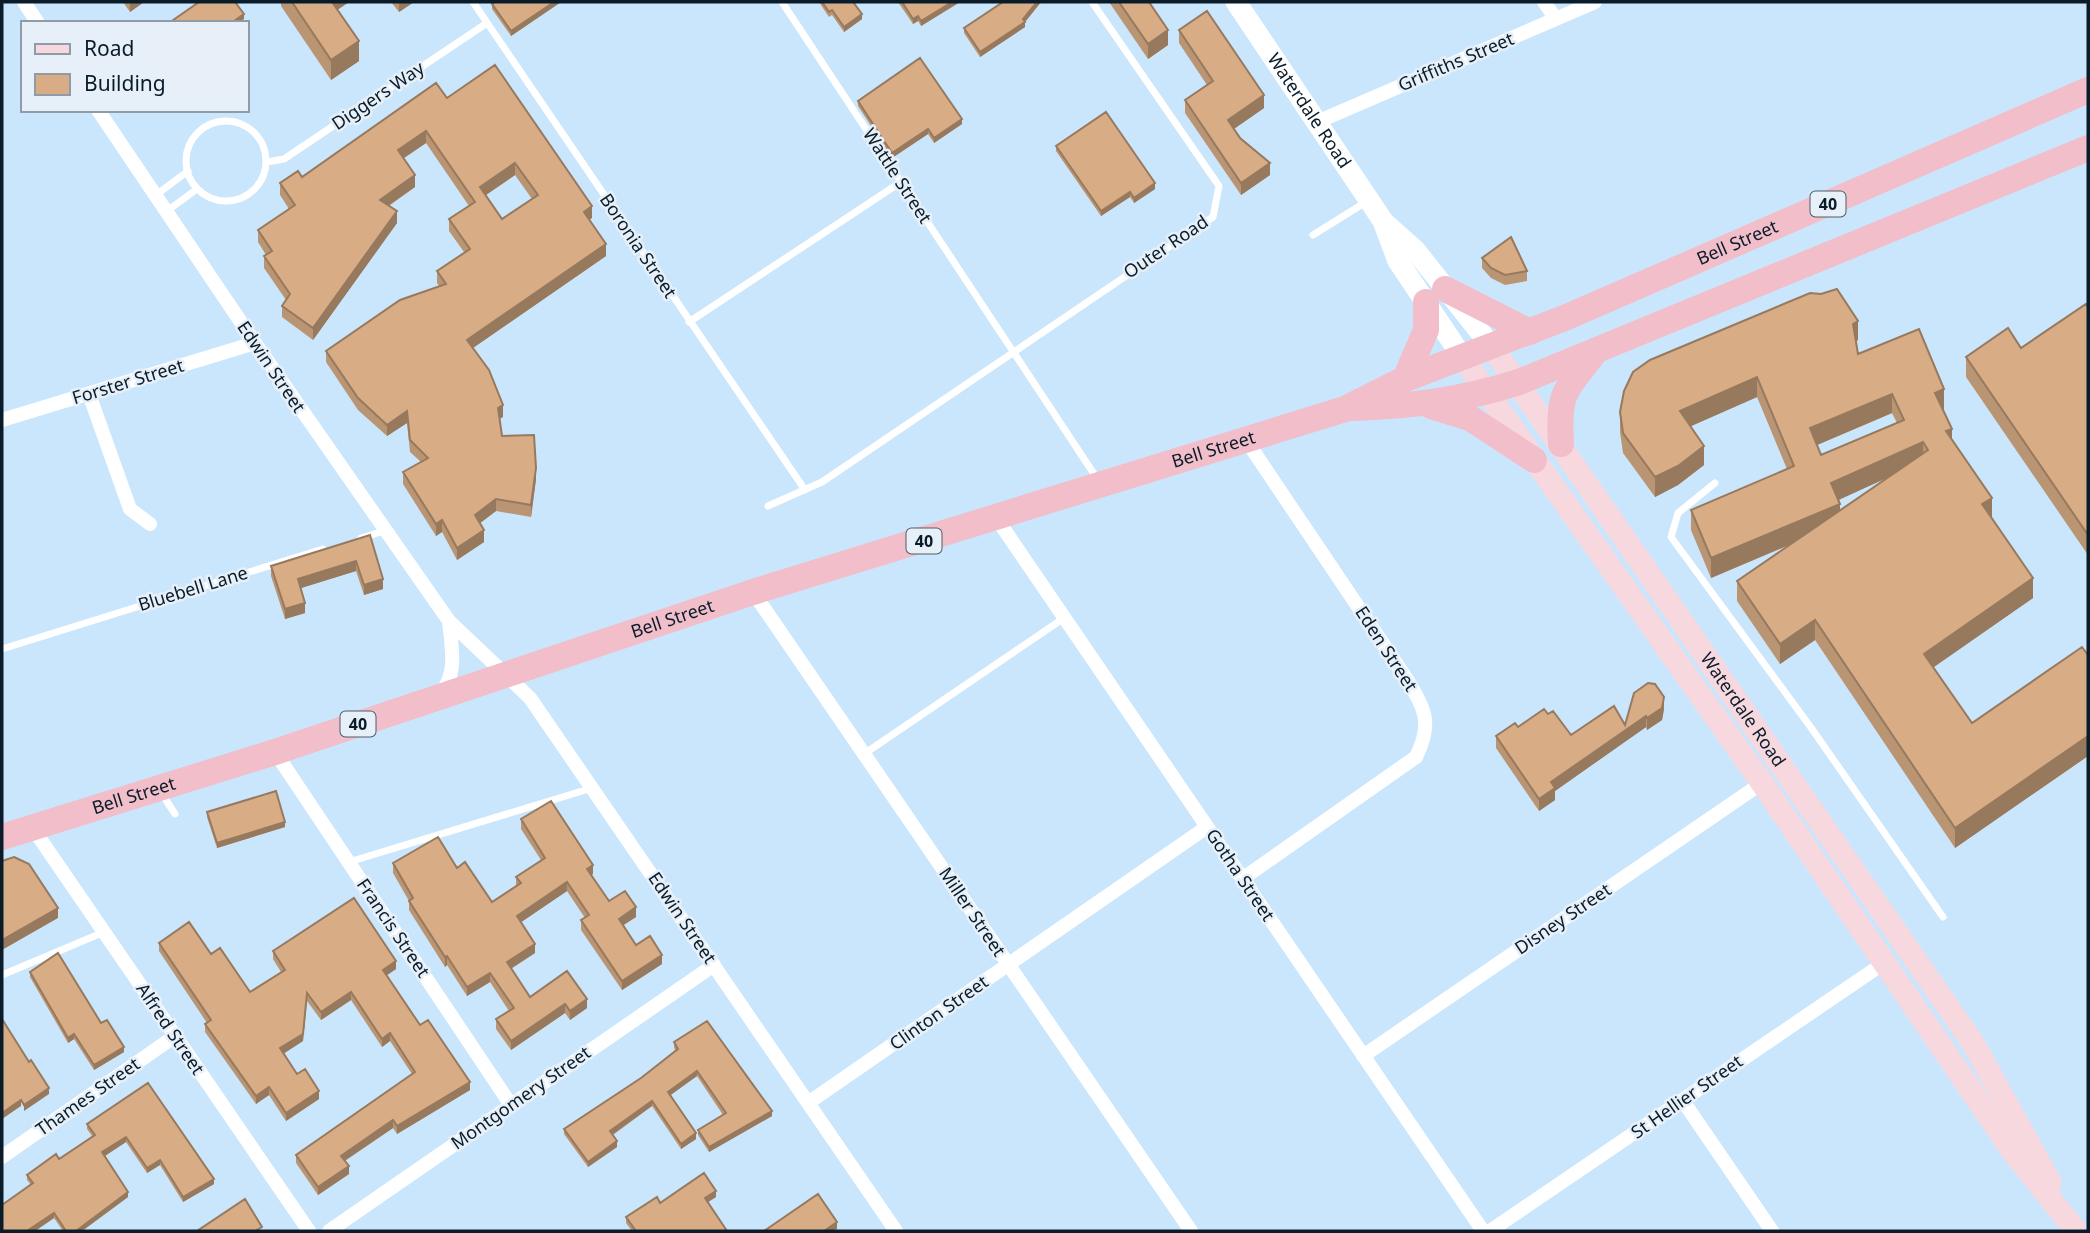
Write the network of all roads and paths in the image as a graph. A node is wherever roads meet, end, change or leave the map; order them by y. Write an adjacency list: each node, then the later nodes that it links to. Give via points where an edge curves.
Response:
1 (24, 2): 9 (street)
2 (473, 2): 10 (lane, Boronia Street)
3 (782, 2): 17 (lane, Wattle Street)
4 (1092, 2): 28 (lane, Outer Road, via 1219,186 1213,217)
5 (1236, 2): 13 (street, Waterdale Road)
6 (1544, 2): 8 (street)
7 (1595, 2): 8 (street, Griffiths Street)
8 (1556, 19): 13 (street, Griffiths Street)
9 (37, 21)
10 (487, 23): 15 (lane, Diggers Way, via 284,159); 24 (lane, Boronia Street)
11 (2088, 90): 25 (highway, Bell Street / 40)
12 (99, 112): 19 (street, Edwin Street)
13 (1317, 122): 20 (street, Waterdale Road)
14 (2088, 148): 29 (highway, Bell Street / 40)
15 (267, 162): 16 (lane, via 252,130 229,121 216,122 195,135 186,159); 18 (lane, via 264,175 247,196 221,201)
16 (188, 171): 18 (lane); 19 (lane)
17 (901, 182): 24 (lane); 28 (lane, Wattle Street)
18 (197, 189): 21 (lane)
19 (156, 195): 21 (street, Edwin Street)
20 (1369, 200): 22 (lane); 23 (street, Waterdale Road, via 1383,221 1415,250)
21 (166, 211): 26 (street, Edwin Street)
22 (1313, 235)
23 (1436, 296): 25 (highway); 27 (street, Waterdale Road); 30 (street, Waterdale Road); 31 (highway)
24 (689, 322): 43 (lane, Boronia Street)
25 (1530, 332): 27 (highway, Bell Street / 40)
26 (255, 343): 34 (street, Forster Street); 47 (street, Edwin Street)
27 (1492, 347): 30 (highway, Bell Street / 40); 32 (main road, Waterdale Road)
28 (1013, 350): 42 (lane, Wattle Street); 43 (lane, Outer Road, via 822,482)
29 (1596, 351): 32 (highway, Bell Street / 40); 39 (highway, via 1559,406)
30 (1463, 358): 31 (highway, Bell Street / 40); 33 (main road, Waterdale Road)
31 (1405, 379): 36 (highway, Bell Street / 40)
32 (1519, 382): 33 (highway, Bell Street / 40); 39 (main road, Waterdale Road)
33 (1486, 393): 35 (highway, Bell Street / 40); 40 (main road, Waterdale Road)
34 (89, 394): 37 (street, Forster Street); 46 (street, via 130,509)
35 (1427, 405): 36 (highway, Bell Street / 40); 40 (highway, via 1470,418)
36 (1345, 409): 38 (highway, Bell Street / 40)
37 (2, 420)
38 (1246, 440): 42 (highway, Bell Street / 40); 66 (street, Eden Street, via 1423,705 1427,734 1416,757)
39 (1561, 444): 69 (main road, Waterdale Road)
40 (1534, 460): 58 (main road, Waterdale Road)
41 (1715, 483): 67 (lane, via 1678,513 1671,537)
42 (1101, 485): 45 (highway, Bell Street / 40)
43 (805, 489): 44 (lane, Outer Road)
44 (768, 506)
45 (996, 519): 50 (highway, Bell Street / 40); 51 (street, Gotha Street)
46 (150, 524)
47 (384, 531): 48 (lane); 52 (street, Edwin Street)
48 (356, 540)
49 (330, 547): 53 (lane, Bluebell Lane)
50 (753, 592): 54 (highway, Bell Street / 40); 57 (street, Miller Street)
51 (1064, 618): 57 (lane); 63 (street, Gotha Street)
52 (449, 621): 54 (street, Edwin Street); 55 (street, via 453,666 445,688)
53 (2, 649)
54 (505, 676): 55 (highway, Bell Street / 40); 60 (street, Edwin Street, via 530,698)
55 (433, 700): 56 (highway, Bell Street / 40)
56 (275, 752): 59 (highway, Bell Street / 40); 65 (street, Francis Street)
57 (864, 754): 71 (street, Miller Street)
58 (1762, 783): 70 (main road, Waterdale Road); 75 (street, Disney Street)
59 (158, 787): 61 (lane); 62 (highway, Bell Street / 40)
60 (594, 787): 65 (lane); 72 (street, Edwin Street)
61 (175, 814)
62 (32, 827): 64 (highway, Bell Street / 40); 68 (street, Alfred Street)
63 (1207, 827): 66 (street, Gotha Street); 71 (street, Clinton Street)
64 (2, 837)
65 (349, 863): 78 (street, Francis Street)
66 (1242, 879): 75 (street, Gotha Street)
67 (1942, 917)
68 (104, 932): 73 (lane); 74 (street, Alfred Street)
69 (1907, 947): 70 (main road); 80 (main road, Waterdale Road, via 1973,1043)
70 (1884, 963): 76 (street, St Hellier Street); 80 (main road, Waterdale Road, via 2011,1149)
71 (1008, 964): 77 (street, Clinton Street); 84 (street, Miller Street)
72 (714, 965): 77 (street, Edwin Street); 78 (street, Montgomery Street)
73 (2, 975)
74 (175, 1036): 79 (street, Thames Street); 81 (street, Alfred Street)
75 (1363, 1056): 85 (street, Gotha Street)
76 (1683, 1101): 86 (street, St Hellier Street); 87 (street)
77 (808, 1103): 83 (street, Edwin Street)
78 (511, 1105): 82 (street, Montgomery Street)
79 (2, 1157)
80 (2073, 1227)
81 (309, 1231)
82 (329, 1231)
83 (895, 1231)
84 (1191, 1231)
85 (1483, 1231)
86 (1490, 1231)
87 (1772, 1231)

